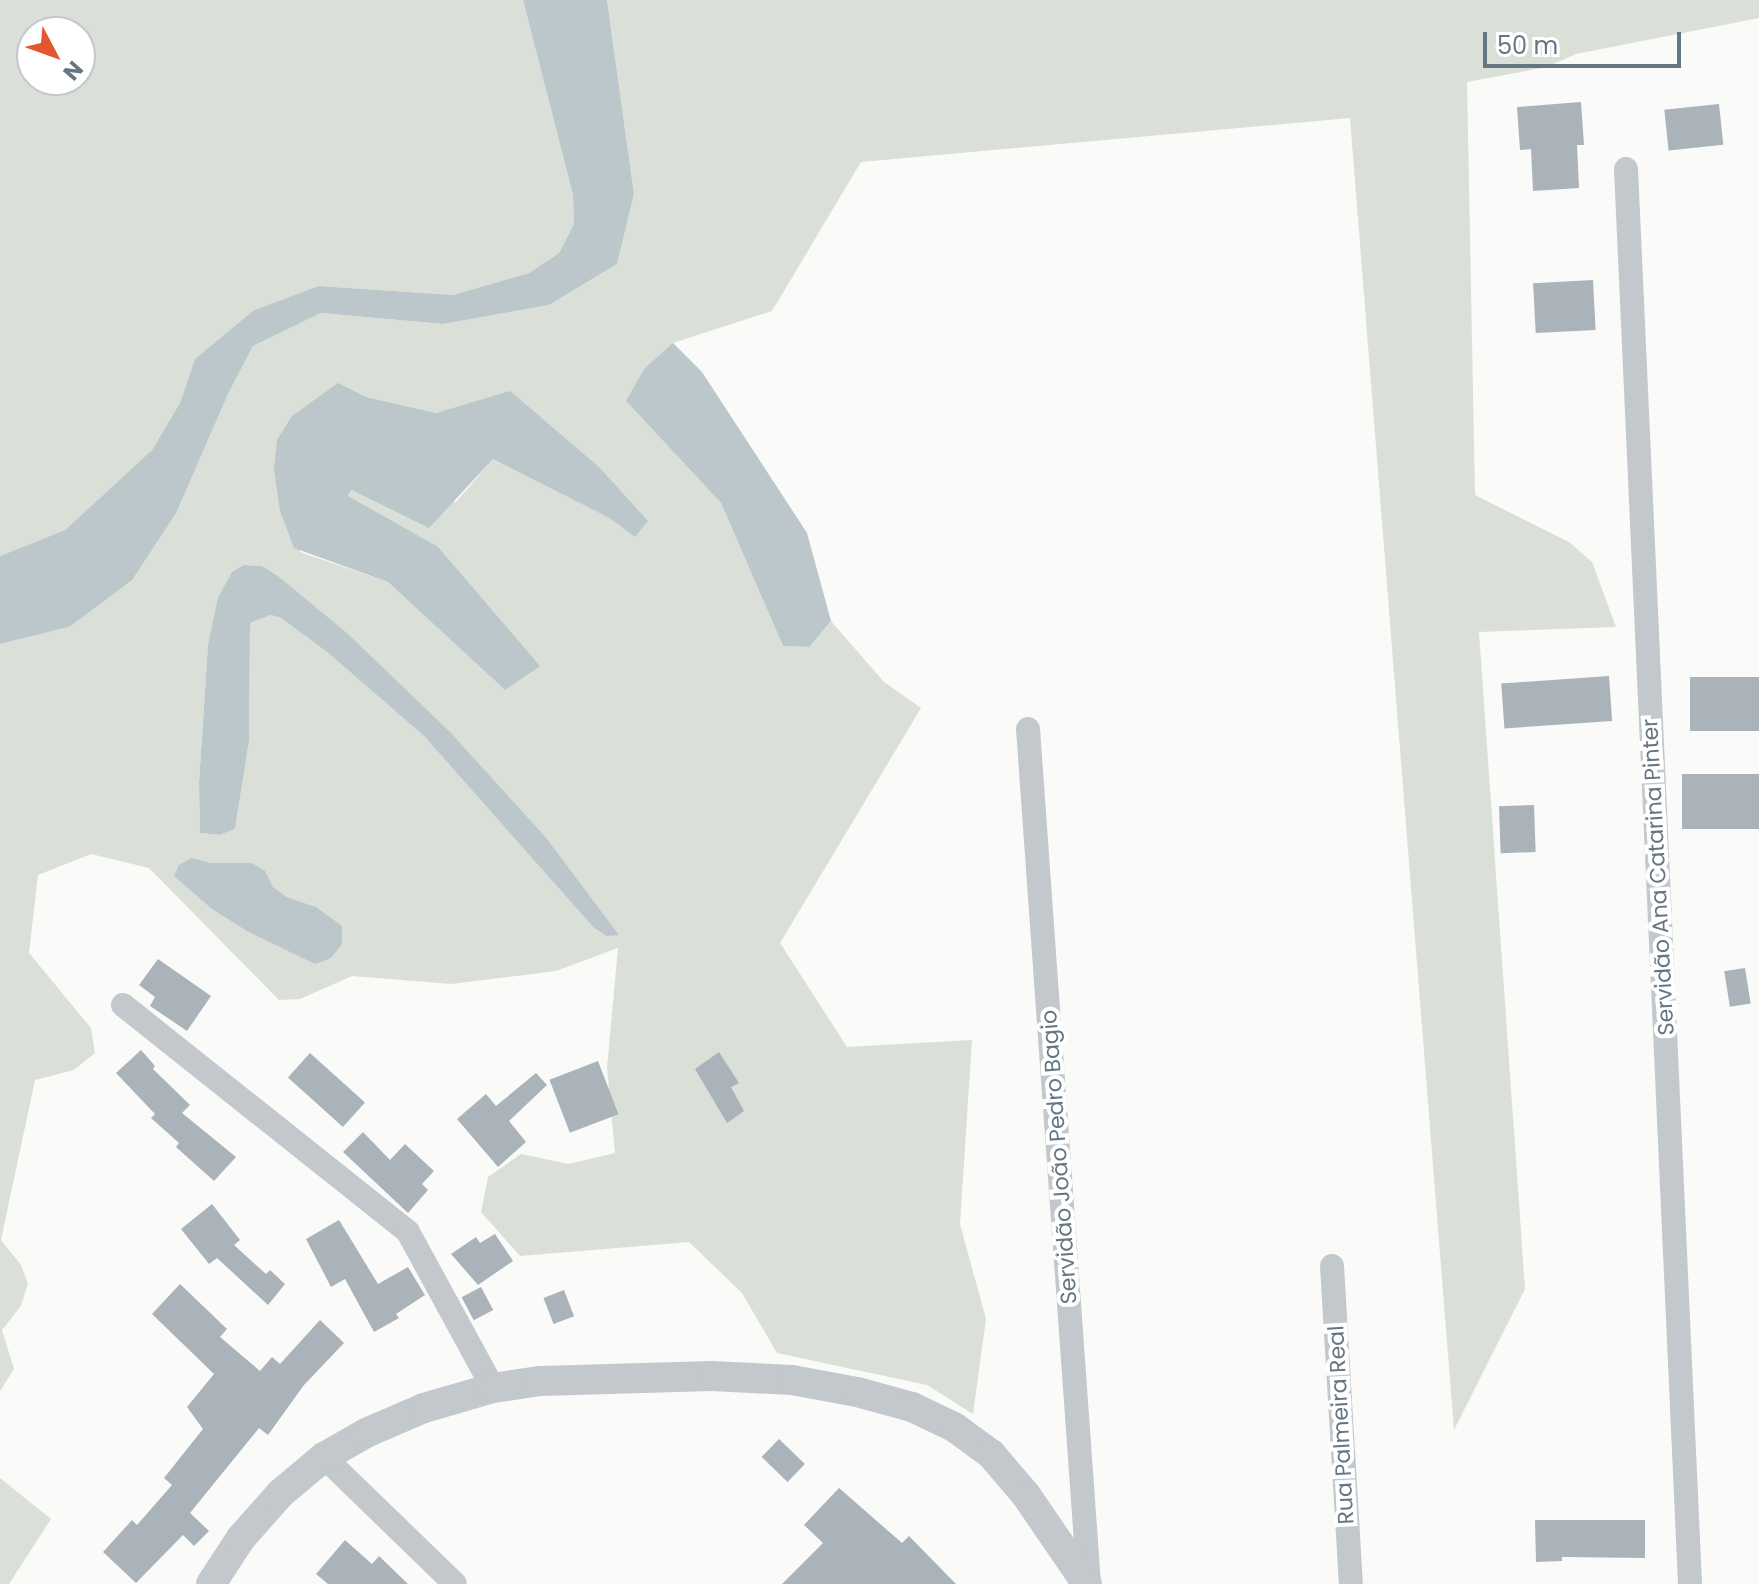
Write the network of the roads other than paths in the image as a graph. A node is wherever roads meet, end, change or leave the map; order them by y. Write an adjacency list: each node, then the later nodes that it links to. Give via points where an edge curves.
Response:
1 (1626, 169): 11 (street, Servidão Ana Catarina Pinter)
2 (1028, 729): 9 (street, Servidão João Pedro Bagio)
3 (123, 1005): 5 (street, via 408,1232)
4 (1332, 1266): 10 (street, Rua Palmeira Real)
5 (493, 1388): 6 (street, via 424,1408); 9 (street, via 540,1381 712,1376 792,1380 912,1407 954,1427 991,1454)
6 (324, 1457): 7 (street, via 281,1493); 8 (street)
7 (211, 1584)
8 (455, 1584)
9 (1088, 1584)
10 (1351, 1584)
11 (1690, 1584)

